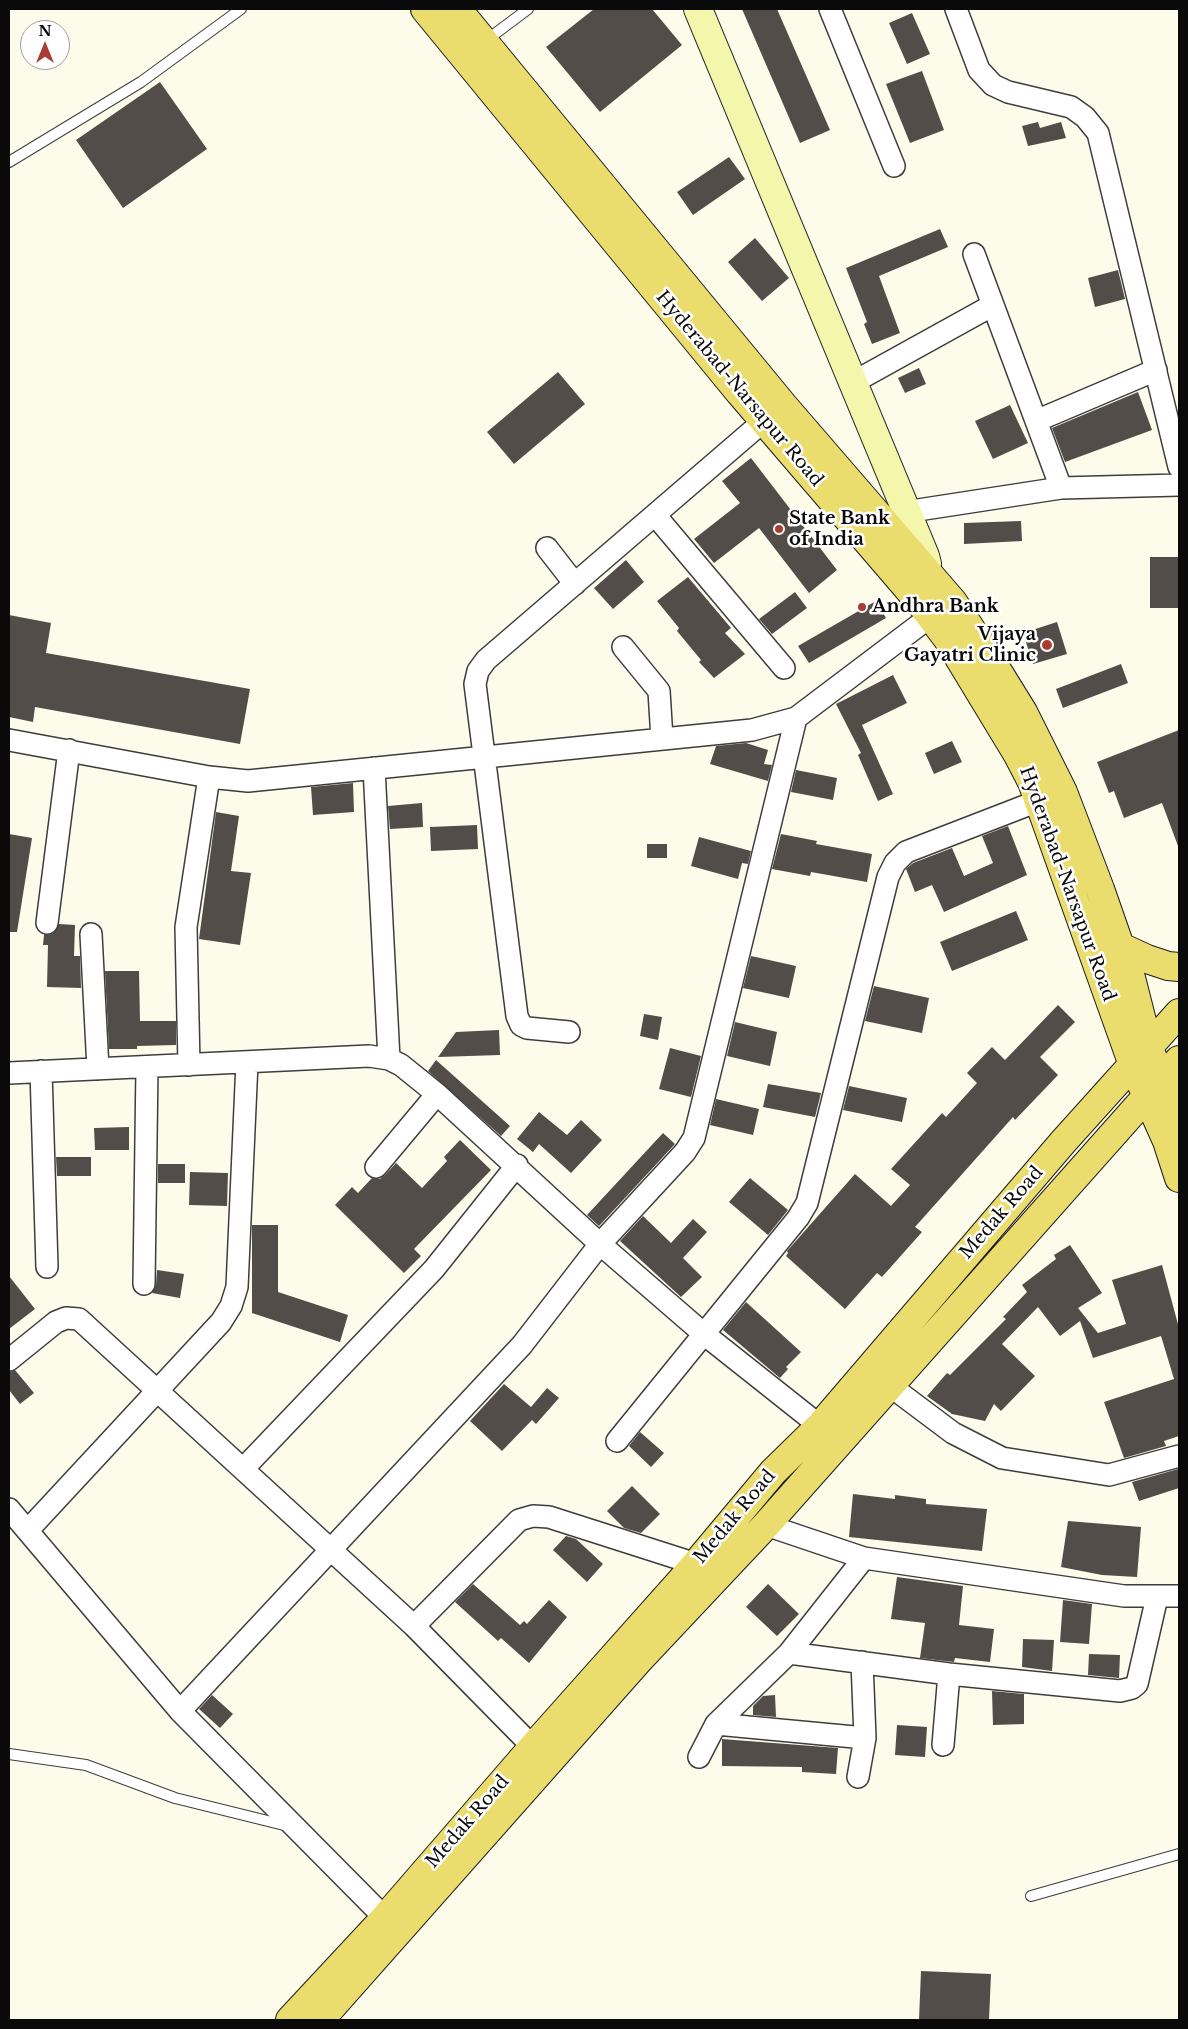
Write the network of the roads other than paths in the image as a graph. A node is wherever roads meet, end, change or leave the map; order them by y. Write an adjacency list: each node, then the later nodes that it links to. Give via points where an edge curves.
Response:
1 (241, 9): 9 (lane, via 141,82)
2 (425, 9): 15 (main road, Hyderabad-Narsapur Road)
3 (457, 9): 8 (main road, Hyderabad-Narsapur Road)
4 (528, 9): 8 (lane)
5 (698, 9): 14 (street)
6 (830, 9): 10 (street)
7 (956, 9): 13 (street, via 979,70 993,85 1071,108 1085,117 1098,133)
8 (484, 43): 23 (main road, Hyderabad-Narsapur Road)
9 (9, 162)
10 (894, 166)
11 (974, 254): 12 (street)
12 (993, 306): 14 (street); 16 (street)
13 (1156, 370): 16 (street); 17 (street)
14 (852, 383): 20 (street)
15 (765, 420): 21 (street); 25 (main road, Hyderabad-Narsapur Road)
16 (1036, 420): 19 (street)
17 (1179, 467)
18 (1179, 486): 19 (street)
19 (1061, 488): 20 (street)
20 (905, 512): 23 (street, via 925,556 927,564)
21 (655, 515): 24 (street); 27 (street)
22 (547, 548): 24 (street)
23 (924, 570): 38 (main road, Hyderabad-Narsapur Road, via 953,602 1023,712 1063,792)
24 (575, 584): 32 (street, via 486,660 478,671 474,684)
25 (931, 616): 28 (street); 35 (main road, Hyderabad-Narsapur Road, via 1018,755)
26 (623, 647): 29 (street, via 659,691)
27 (784, 668)
28 (796, 718): 29 (street, via 752,730); 57 (street, via 694,1138 685,1152)
29 (662, 739): 32 (street)
30 (9, 740): 31 (street)
31 (69, 750): 34 (street); 36 (street)
32 (485, 756): 33 (street); 41 (street, via 517,1016 521,1025 527,1028)
33 (374, 768): 34 (street, via 248,781); 43 (street)
34 (210, 777): 46 (street, via 186,927)
35 (1038, 801): 42 (main road, Hyderabad-Narsapur Road); 60 (street, via 906,852 895,863 888,876 807,1203)
36 (47, 923)
37 (91, 934): 48 (street)
38 (1121, 947): 39 (main road, via 1147,959); 42 (main road, Hyderabad-Narsapur Road, via 1132,978)
39 (1179, 967)
40 (1179, 1013): 42 (main road, Medak Road)
41 (569, 1032)
42 (1141, 1057): 51 (main road); 64 (main road, Medak Road, via 1063,1142)
43 (388, 1059): 45 (street, via 369,1056); 52 (street, via 401,1065)
44 (1179, 1060): 51 (main road)
45 (247, 1062): 46 (street); 63 (street, via 237,1287 221,1322)
46 (189, 1065): 47 (street)
47 (147, 1067): 48 (street); 59 (street)
48 (98, 1069): 49 (street)
49 (41, 1071): 50 (street); 58 (street)
50 (9, 1073)
51 (1155, 1088): 53 (main road); 62 (main road)
52 (437, 1094): 54 (street); 55 (street)
53 (1173, 1129): 56 (main road)
54 (517, 1165): 57 (street); 67 (street, via 434,1270)
55 (376, 1167)
56 (1179, 1178)
57 (600, 1244): 60 (street); 72 (street, via 522,1345)
58 (47, 1267)
59 (144, 1284)
60 (704, 1334): 64 (street); 65 (street)
61 (9, 1360): 63 (street, via 56,1322 66,1318 80,1319)
62 (889, 1385): 66 (street, via 953,1433 1002,1458 1109,1475); 69 (main road)
63 (156, 1390): 67 (street); 70 (street)
64 (820, 1426): 71 (main road, Medak Road, via 772,1472)
65 (617, 1441)
66 (1179, 1456)
67 (243, 1469): 72 (street)
68 (9, 1509): 70 (street)
69 (766, 1525): 73 (main road); 74 (street)
70 (28, 1530): 82 (street)
71 (717, 1536): 73 (main road); 75 (main road, Medak Road)
72 (330, 1549): 78 (street); 82 (street)
73 (736, 1556): 95 (main road, via 638,1661)
74 (864, 1558): 77 (street, via 1124,1596); 79 (street)
75 (696, 1564): 78 (street, via 548,1517 533,1516 520,1520); 86 (main road, Medak Road)
76 (1179, 1596): 77 (street)
77 (1157, 1597): 81 (street, via 1141,1674 1132,1688 1120,1691)
78 (414, 1626): 86 (street)
79 (789, 1653): 80 (street); 83 (street)
80 (862, 1662): 81 (street); 84 (street)
81 (949, 1674): 85 (street)
82 (180, 1711): 90 (street)
83 (716, 1724): 84 (street); 88 (street)
84 (865, 1738): 89 (street)
85 (943, 1745)
86 (533, 1747): 93 (main road, Medak Road)
87 (9, 1754): 90 (lane, via 86,1765 175,1798)
88 (698, 1757)
89 (858, 1777)
90 (296, 1828): 93 (street)
91 (1179, 1854): 92 (lane)
92 (1031, 1896)
93 (385, 1918): 94 (main road, Medak Road)
94 (290, 2020)
95 (320, 2020)

